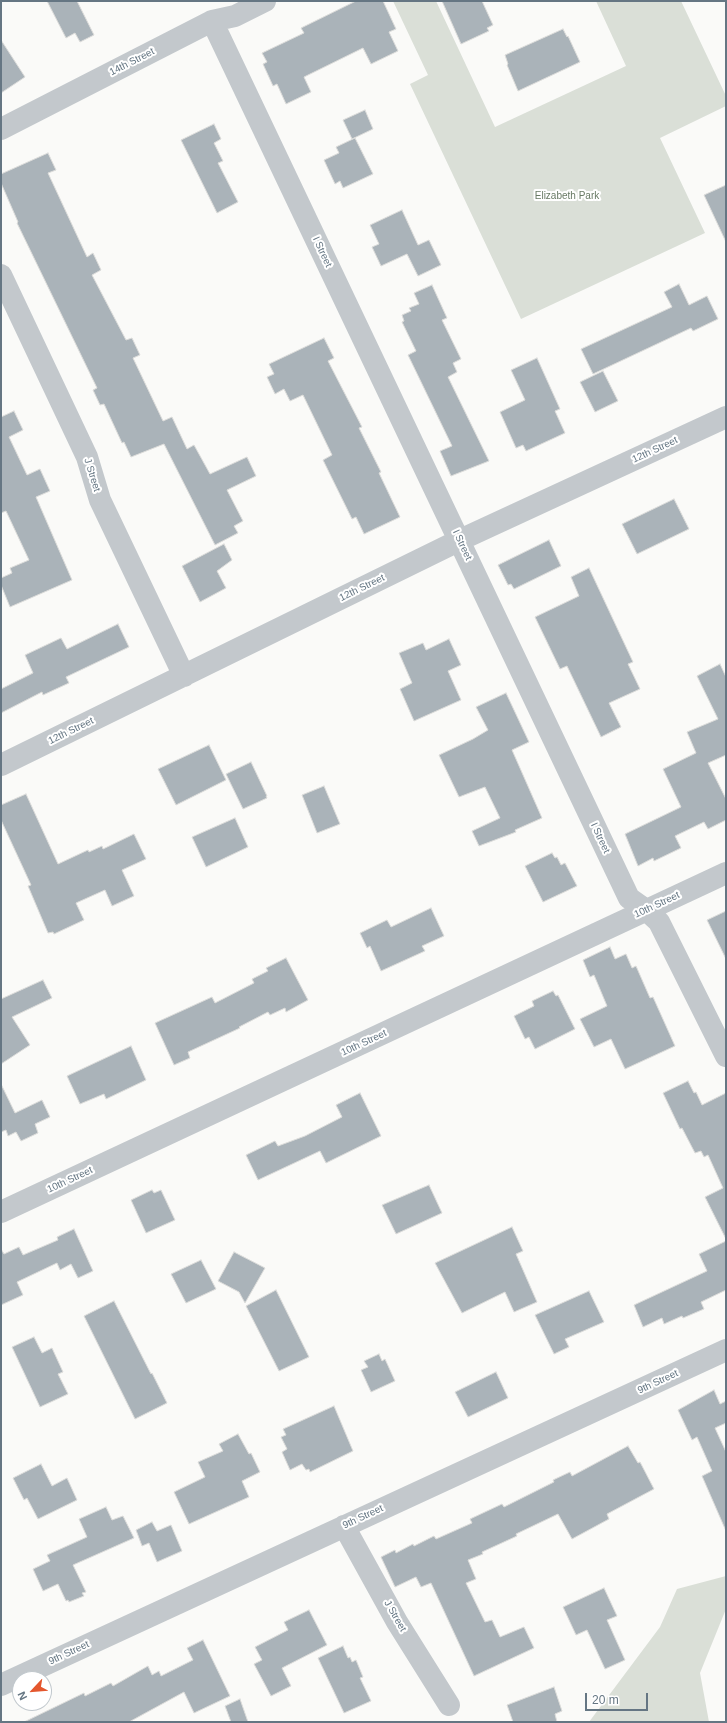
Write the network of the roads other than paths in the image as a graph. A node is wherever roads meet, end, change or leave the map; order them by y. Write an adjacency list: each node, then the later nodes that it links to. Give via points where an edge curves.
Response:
1 (265, 1): 2 (street, 14th Street, via 235,16)
2 (212, 21): 3 (street, 14th Street); 6 (street, I Street)
3 (1, 130)
4 (1, 275): 7 (street, J Street, via 87,457 100,500)
5 (726, 417): 6 (street, 12th Street)
6 (460, 540): 7 (street, 12th Street); 10 (street, I Street, via 629,898)
7 (184, 676): 8 (street, 12th Street)
8 (1, 765)
9 (726, 873): 10 (street, 10th Street)
10 (646, 910): 11 (street, I Street, via 659,922); 12 (street, 10th Street)
11 (726, 1056)
12 (1, 1212)
13 (726, 1350): 14 (street, 9th Street)
14 (344, 1526): 15 (street, 9th Street); 16 (street, J Street, via 397,1622)
15 (1, 1685)
16 (449, 1705)

